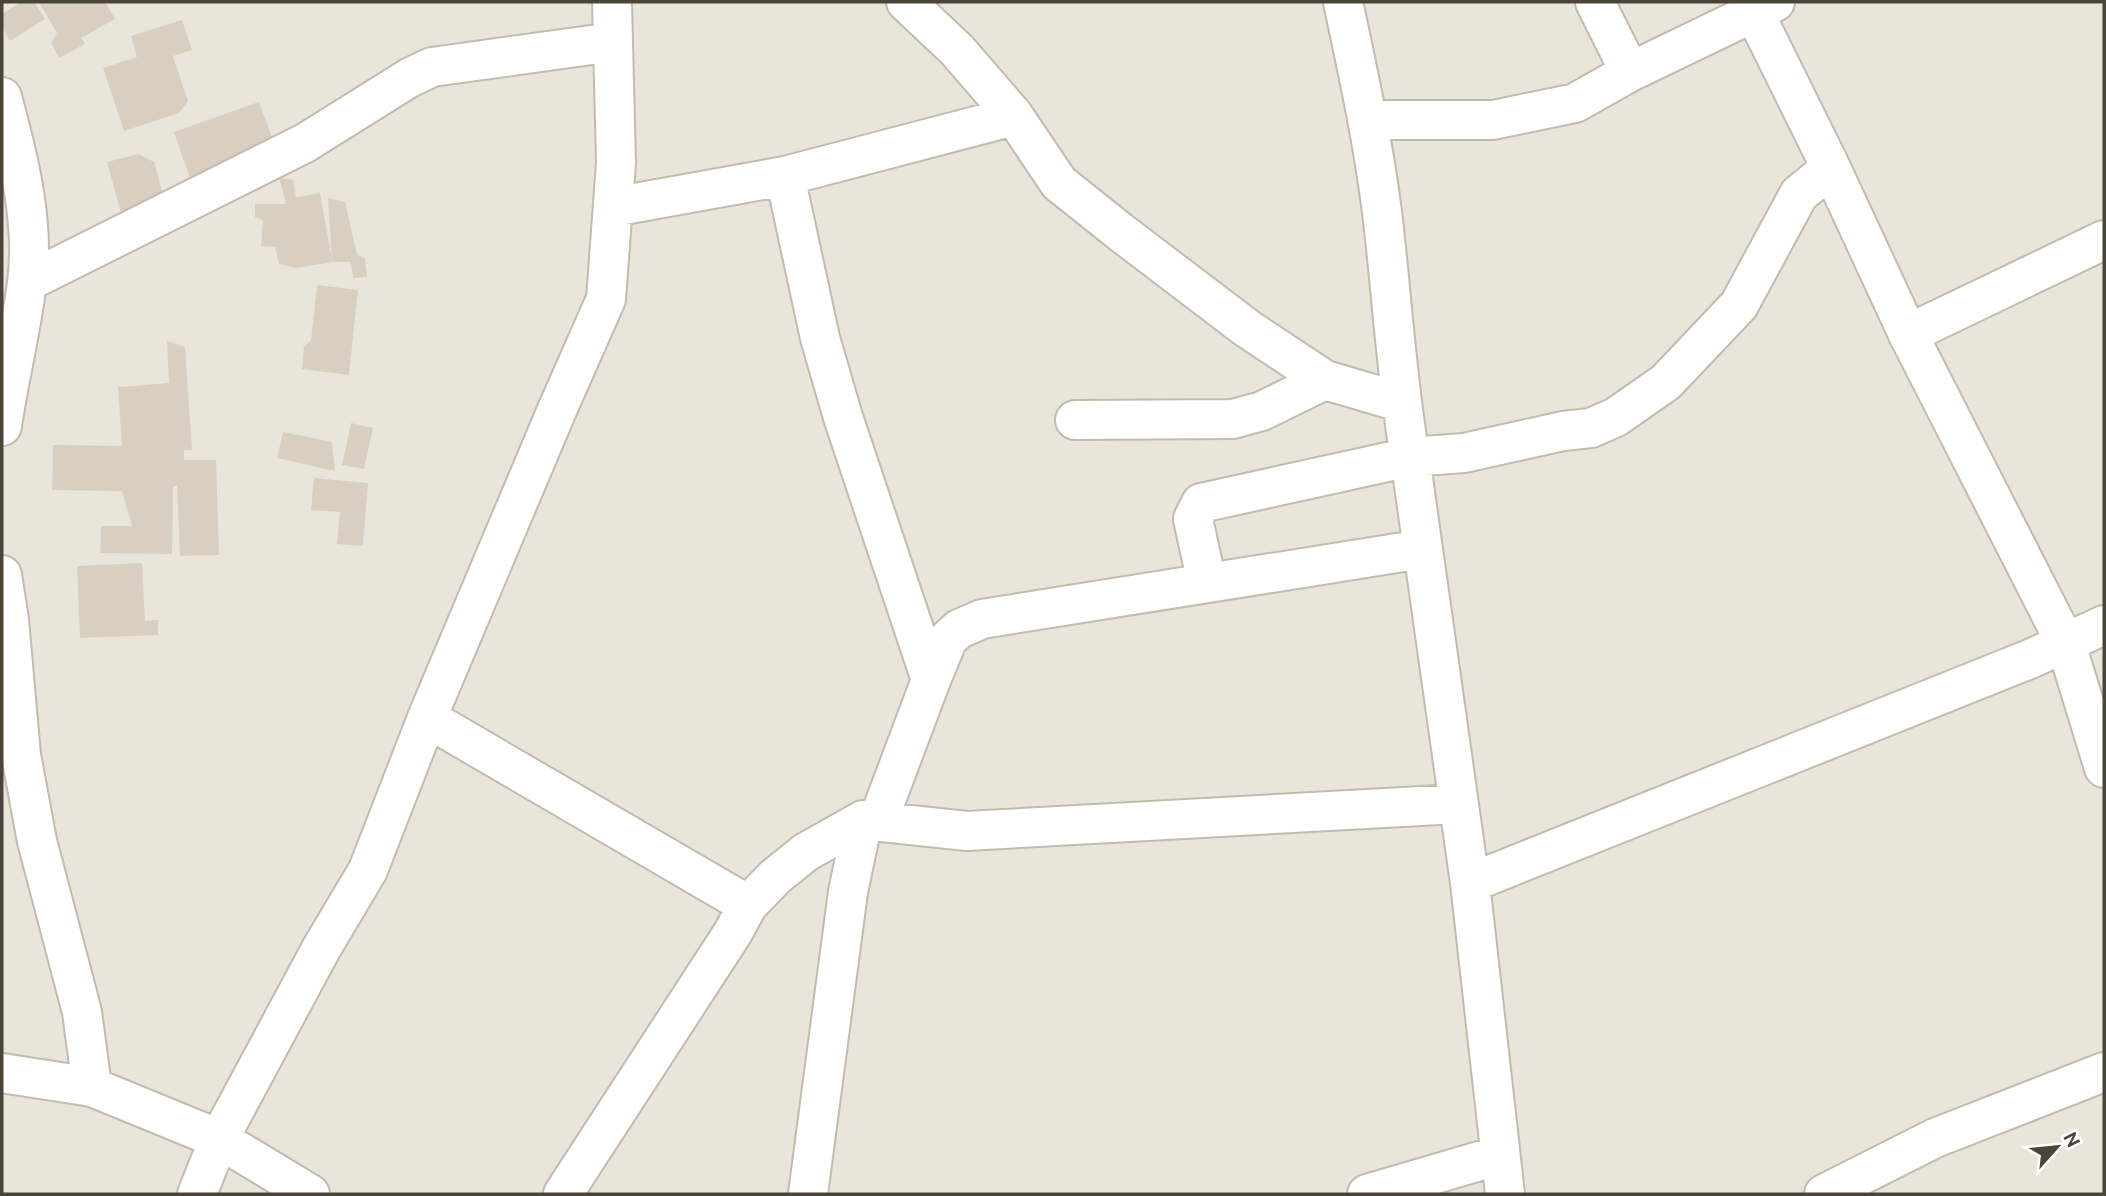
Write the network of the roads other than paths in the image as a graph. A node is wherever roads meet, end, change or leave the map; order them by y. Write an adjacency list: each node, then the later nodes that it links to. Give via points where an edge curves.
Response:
1 (612, 2): 6 (street)
2 (906, 2): 9 (street, via 957,50)
3 (1343, 2): 10 (street)
4 (1595, 2): 7 (street)
5 (1764, 7): 7 (street); 11 (street)
6 (613, 42): 13 (street); 15 (street, via 432,67 305,143)
7 (1630, 72): 10 (street, via 1575,103 1493,120)
8 (2, 97): 15 (street, via 22,183 29,243)
9 (1013, 116): 12 (street); 17 (street, via 1059,183 1248,329)
10 (1368, 120): 18 (street)
11 (1831, 168): 16 (street); 21 (street, via 1800,194 1739,305 1666,382 1616,417 1591,428 1464,453)
12 (785, 176): 13 (street); 27 (street, via 820,338)
13 (613, 207): 29 (street, via 606,299)
14 (2104, 240): 16 (street)
15 (27, 282): 20 (street)
16 (1909, 334): 26 (street)
17 (1325, 380): 18 (street); 19 (street, via 1262,411 1233,419)
18 (1400, 402): 21 (street)
19 (1074, 420)
20 (2, 426)
21 (1410, 457): 22 (street); 24 (street, via 1201,503 1193,519)
22 (1422, 549): 24 (street); 31 (street)
23 (2, 575): 28 (street, via 9,620)
24 (1208, 583): 27 (street, via 982,619 948,639)
25 (2104, 625): 26 (street)
26 (2067, 644): 30 (street); 33 (street)
27 (931, 680): 32 (street)
28 (8, 697): 37 (street, via 37,841 82,1012)
29 (427, 718): 34 (street); 38 (street, via 368,870)
30 (2104, 768)
31 (1458, 804): 32 (street, via 967,831); 33 (street)
32 (870, 820): 34 (street, via 806,852); 43 (street, via 848,892)
33 (1470, 883): 39 (street)
34 (748, 905): 42 (street)
35 (2104, 1072): 46 (street, via 1935,1138)
36 (2, 1073): 37 (street)
37 (92, 1087): 38 (street)
38 (219, 1139): 40 (street); 41 (street)
39 (1500, 1155): 44 (street); 45 (street)
40 (197, 1194)
41 (310, 1194)
42 (563, 1194)
43 (808, 1194)
44 (1367, 1194)
45 (1505, 1194)
46 (1824, 1194)

